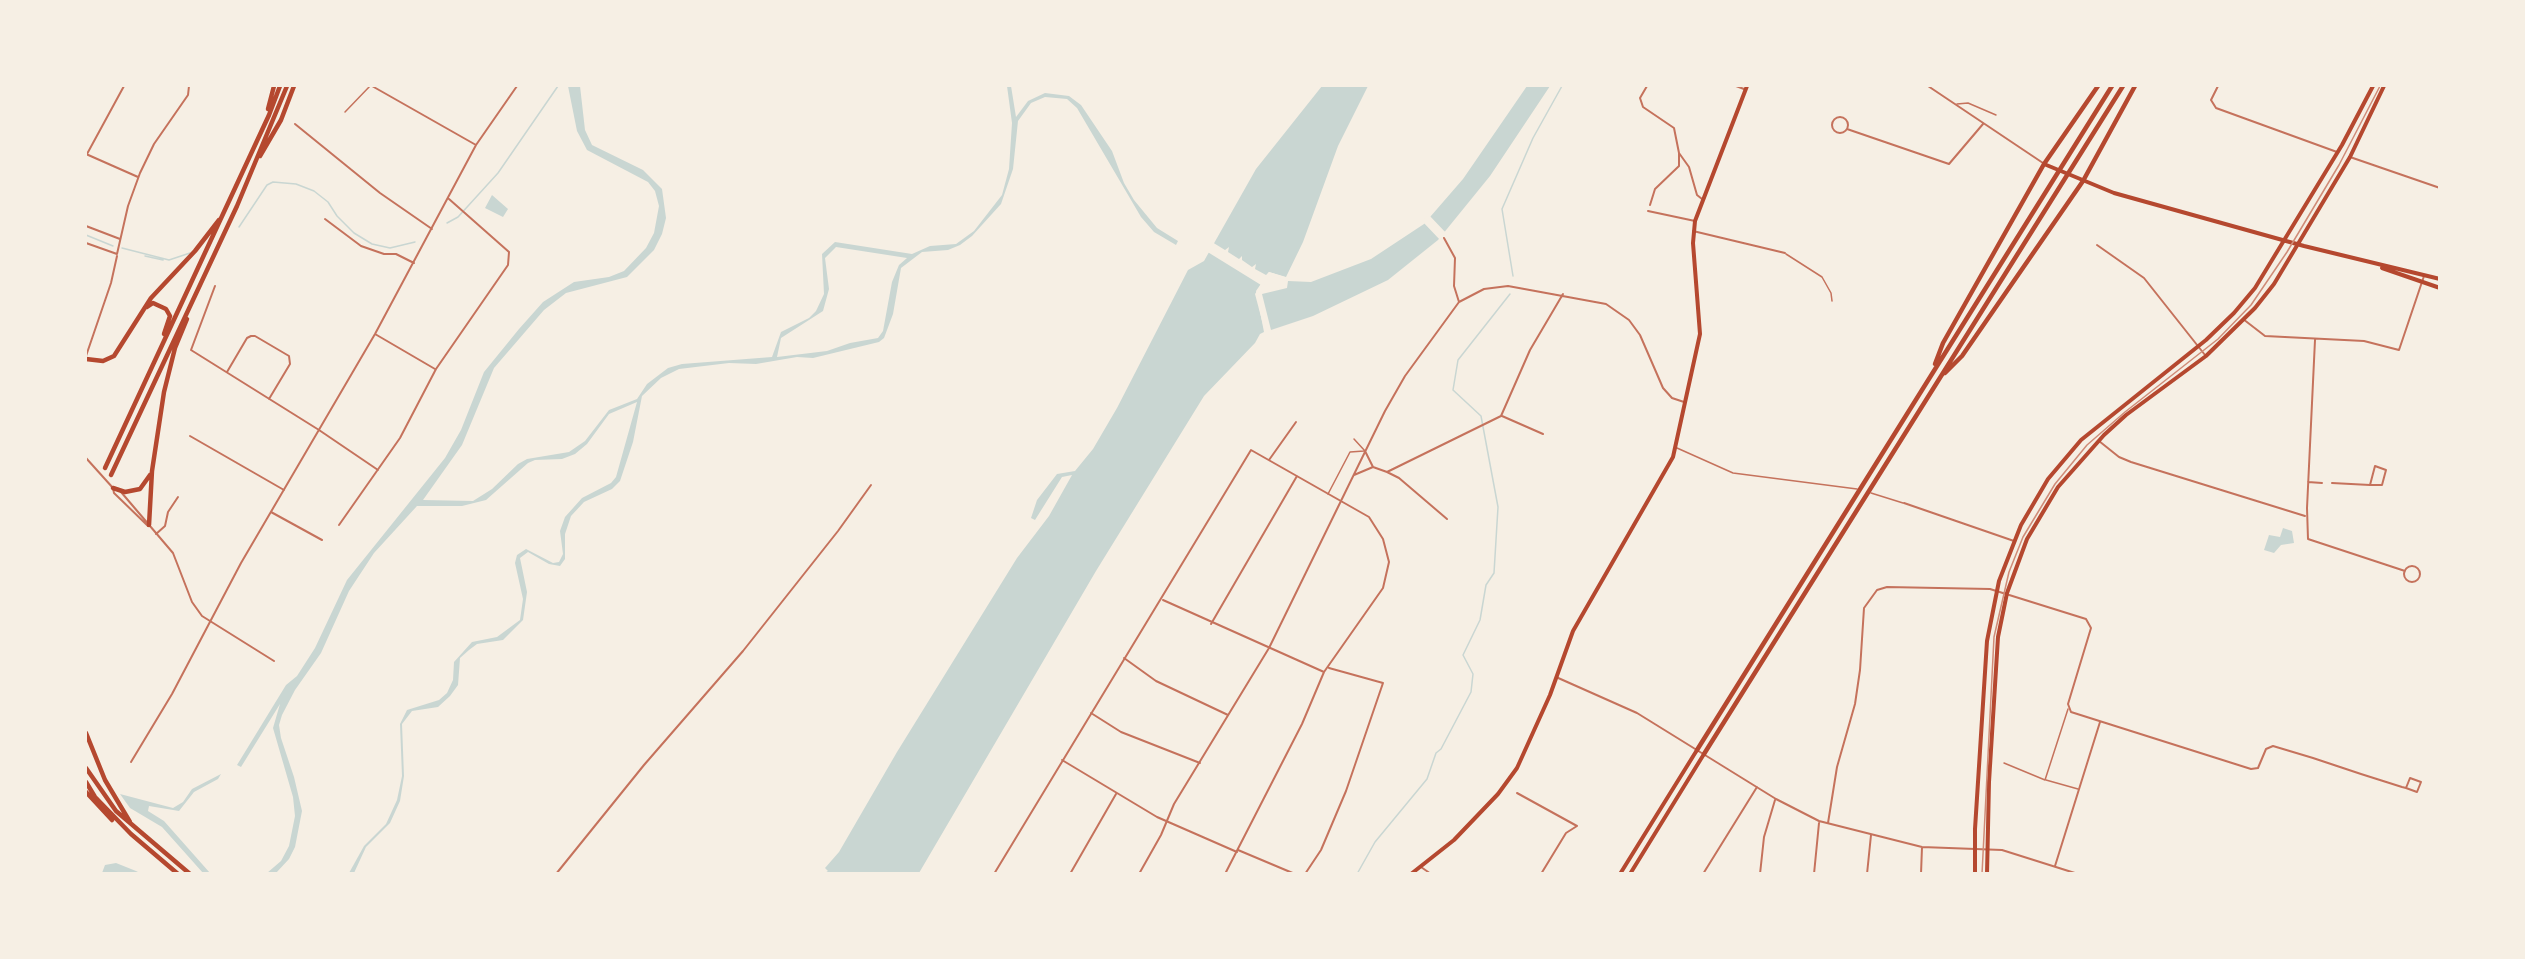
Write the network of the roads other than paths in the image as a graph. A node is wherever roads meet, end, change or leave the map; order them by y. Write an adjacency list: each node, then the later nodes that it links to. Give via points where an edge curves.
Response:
1 (124, 86): 30 (street)
2 (274, 86): 22 (highway)
3 (279, 86): 22 (highway)
4 (287, 86): 32 (highway)
5 (294, 86): 32 (highway, via 269,145)
6 (371, 86): 21 (street); 27 (street)
7 (517, 86): 27 (street)
8 (1647, 86): 29 (street, via 1640,98 1643,107 1674,128)
9 (1736, 86): 19 (street)
10 (1928, 86): 20 (street)
11 (2097, 86): 33 (highway)
12 (2112, 86): 77 (highway)
13 (2123, 86): 78 (highway)
14 (2135, 86): 35 (highway)
15 (2218, 86): 28 (street, via 2211,100 2216,108)
16 (2373, 86): 28 (main road)
17 (2384, 86): 31 (main road)
18 (189, 87): 34 (street)
19 (1746, 87): 38 (main road)
20 (1956, 104): 23 (street, via 1968,103); 25 (street)
21 (345, 112)
22 (269, 115): 41 (highway)
23 (1996, 115)
24 (295, 124): 45 (street, via 380,194)
25 (1983, 124): 26 (street, via 1949,164); 33 (street)
26 (1847, 129): 26 (street, via 1843,118 1833,122 1835,132)
27 (476, 145): 37 (street)
28 (2337, 152): 50 (main road)
29 (1679, 153): 38 (street); 39 (street, via 1679,166 1654,189)
30 (86, 154): 34 (street)
31 (2349, 157): 36 (street); 52 (main road)
32 (258, 158): 66 (highway)
33 (2044, 164): 35 (main road); 77 (highway, via 1943,343)
34 (138, 177): 49 (street)
35 (2081, 180): 50 (main road); 78 (highway, via 1962,356)
36 (2439, 188)
37 (449, 199): 45 (street); 75 (street, via 509,252 506,272)
38 (1702, 199): 43 (main road)
39 (1650, 205)
40 (1648, 210): 43 (street)
41 (221, 218): 47 (highway); 47 (highway, via 210,230)
42 (325, 219): 56 (street, via 361,246 396,254)
43 (1695, 222): 46 (main road)
44 (86, 226): 49 (street)
45 (432, 229): 56 (street)
46 (1693, 231): 54 (street); 80 (main road, via 1700,334)
47 (209, 238): 67 (highway); 71 (highway)
48 (1444, 238): 65 (street, via 1455,258 1454,286)
49 (120, 239): 55 (street)
50 (2284, 241): 52 (main road); 72 (main road, via 2245,300)
51 (86, 243): 55 (street)
52 (2298, 244): 57 (main road); 68 (main road, via 2274,284)
53 (2097, 245): 72 (street, via 2144,278)
54 (1785, 253): 64 (street, via 1821,277)
55 (117, 254): 74 (street)
56 (414, 263): 69 (street)
57 (2373, 264): 58 (main road); 60 (main road)
58 (2425, 274): 59 (main road); 60 (street)
59 (2439, 279)
60 (2422, 283): 62 (main road); 70 (street, via 2401,348 2364,341)
61 (215, 286): 76 (street, via 191,350)
62 (2439, 288)
63 (1563, 294): 65 (street, via 1523,286 1495,286); 80 (street, via 1606,304 1622,313 1640,335 1663,388 1672,398); 81 (street, via 1530,350)
64 (1832, 301)
65 (1459, 302): 89 (street, via 1405,375)
66 (191, 304): 95 (highway, via 166,381); 97 (highway)
67 (144, 308): 71 (highway, via 160,304 170,316); 74 (highway, via 114,356 104,361)
68 (2243, 319): 70 (street, via 2265,336); 73 (main road)
69 (375, 334): 75 (street); 83 (street)
70 (2315, 340): 100 (street)
71 (163, 344): 93 (highway)
72 (2198, 346): 73 (street); 118 (main road, via 2115,410 2068,454 2039,494)
73 (2206, 356): 87 (main road, via 2126,415)
74 (86, 357)
75 (436, 369): 94 (street, via 412,418)
76 (227, 372): 79 (street); 79 (street, via 247,338 255,336 290,360)
77 (1931, 375): 136 (highway)
78 (1939, 379): 137 (highway)
79 (269, 399): 83 (street)
80 (1684, 402): 88 (main road)
81 (1501, 416): 84 (street); 96 (street)
82 (1296, 422): 91 (street)
83 (319, 430): 94 (street); 106 (street)
84 (1543, 434)
85 (190, 436): 106 (street)
86 (1354, 439): 89 (street)
87 (2098, 441): 112 (street, via 2131,462); 121 (main road, via 2065,477 2044,508)
88 (1676, 447): 110 (street, via 1733,473 1850,487); 130 (main road, via 1664,476 1581,614)
89 (1365, 451): 92 (street); 98 (street); 107 (street, via 1350,452)
90 (86, 458): 105 (street)
91 (1269, 460): 99 (street); 122 (street, via 1251,450)
92 (1373, 467): 96 (street); 98 (street)
93 (105, 468)
94 (378, 470): 114 (street)
95 (152, 471): 105 (highway, via 140,489 125,492); 115 (highway)
96 (1387, 472): 113 (street)
97 (111, 475)
98 (1353, 475): 109 (street)
99 (1297, 476): 107 (street); 124 (street)
100 (2308, 482): 101 (street); 112 (street)
101 (2322, 483)
102 (2332, 483): 103 (street)
103 (2370, 484): 103 (street, via 2382,485 2386,470 2375,466)
104 (871, 485): 166 (street, via 743,651)
105 (113, 488): 115 (street); 115 (street)
106 (284, 490): 111 (street)
107 (1328, 495): 109 (street)
108 (178, 496): 116 (street, via 165,526)
109 (1341, 501): 125 (street); 128 (street, via 1360,510 1377,527 1389,562 1383,588)
110 (1904, 503): 118 (street)
111 (271, 512): 117 (street); 123 (street)
112 (2307, 516): 119 (street, via 2306,534 2312,543)
113 (1447, 519)
114 (339, 525)
115 (151, 527): 116 (street)
116 (156, 534): 123 (street, via 175,558 192,602)
117 (322, 540)
118 (2014, 541): 120 (main road)
119 (2405, 571): 119 (street, via 2409,582 2416,582 2420,576 2415,567)
120 (1996, 591): 121 (street); 155 (street, via 1887,587 1868,599 1855,704 1837,768); 159 (main road, via 1984,675)
121 (2007, 593): 131 (street, via 2089,622 2091,628); 160 (main road, via 1996,657)
122 (1162, 600): 124 (street); 126 (street)
123 (211, 622): 127 (street); 139 (street)
124 (1211, 624): 125 (street)
125 (1269, 648): 129 (street); 133 (street)
126 (1124, 658): 132 (street); 133 (street, via 1156,681)
127 (274, 661)
128 (1329, 668): 129 (street); 172 (street, via 1383,683 1346,791 1321,850)
129 (1324, 672): 161 (street)
130 (1556, 677): 136 (street, via 1623,705); 163 (main road, via 1517,768 1468,826)
131 (2068, 709): 134 (street); 143 (street)
132 (1091, 713): 138 (street); 140 (street, via 1121,732)
133 (1228, 715): 140 (street)
134 (2100, 722): 146 (street, via 2252,769 2258,768 2266,749 2273,746); 147 (street)
135 (86, 733): 154 (highway, via 105,780)
136 (1697, 750): 137 (street); 176 (main road)
137 (1704, 754): 145 (street); 177 (main road)
138 (1062, 760): 150 (street); 167 (street)
139 (131, 762)
140 (1200, 763): 152 (street)
141 (2004, 763): 143 (street)
142 (86, 768): 154 (highway, via 101,793)
143 (2045, 780): 147 (street)
144 (86, 782): 156 (highway)
145 (1757, 787): 151 (street); 178 (street)
146 (2406, 788): 146 (street, via 2410,778 2421,782 2417,792)
147 (2079, 789): 162 (street)
148 (86, 792): 156 (highway, via 104,813)
149 (1517, 793): 175 (street, via 1577,826 1566,833)
150 (1116, 794): 152 (street); 168 (street)
151 (1776, 799): 153 (street); 179 (street, via 1764,837)
152 (1167, 820): 161 (street); 169 (street)
153 (1820, 821): 155 (street); 180 (street)
154 (131, 824): 165 (highway)
155 (1828, 824): 157 (street)
156 (131, 834): 164 (highway)
157 (1871, 835): 158 (street); 181 (street)
158 (1922, 847): 159 (street); 182 (street)
159 (1975, 849): 160 (street); 183 (main road)
160 (1988, 850): 162 (street, via 2002,850); 184 (main road)
161 (1238, 851): 170 (street); 171 (street)
162 (2055, 866): 185 (street)
163 (1421, 867): 173 (main road); 174 (street)
164 (178, 873)
165 (190, 873)
166 (556, 873)
167 (994, 873)
168 (1070, 873)
169 (1139, 873)
170 (1225, 873)
171 (1295, 873)
172 (1305, 873)
173 (1412, 873)
174 (1431, 873)
175 (1541, 873)
176 (1620, 873)
177 (1630, 873)
178 (1703, 873)
179 (1760, 873)
180 (1814, 873)
181 (1867, 873)
182 (1921, 873)
183 (1976, 873)
184 (1987, 873)
185 (2078, 873)

